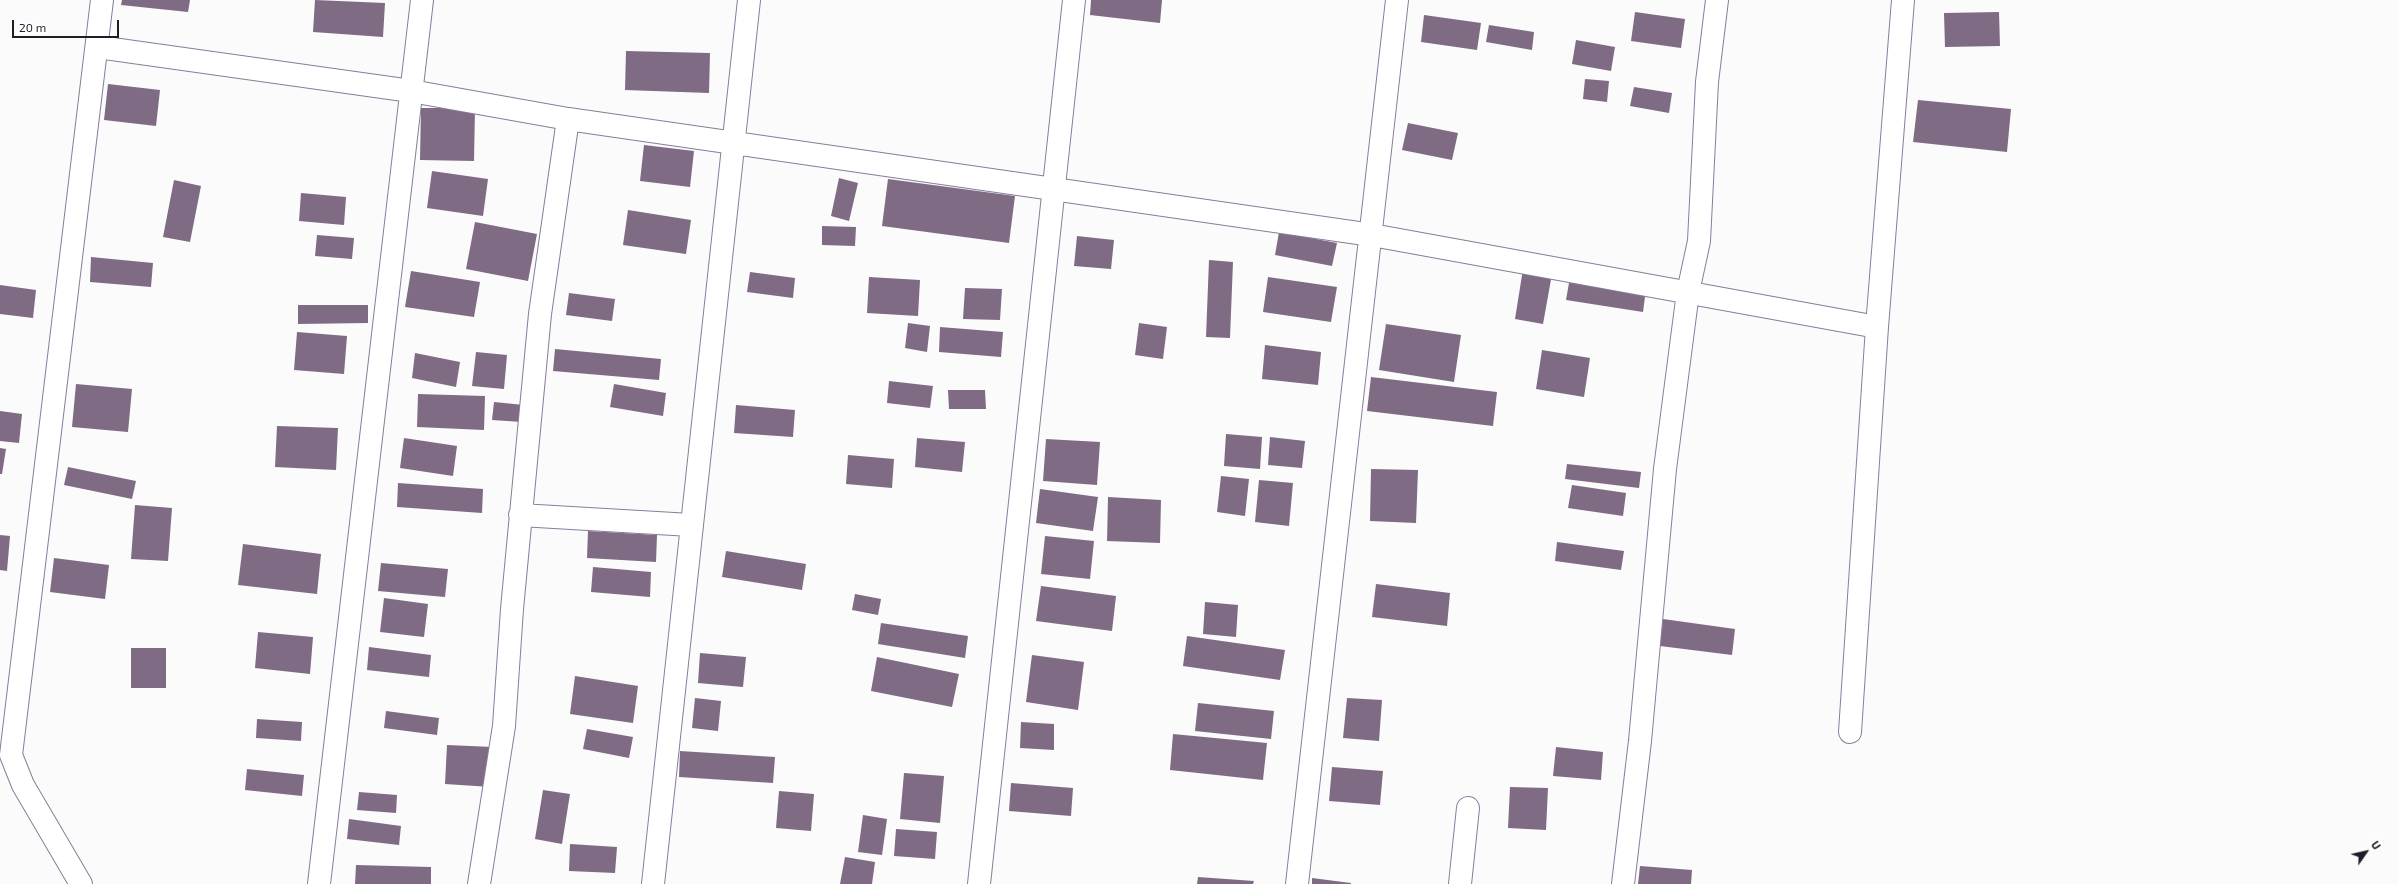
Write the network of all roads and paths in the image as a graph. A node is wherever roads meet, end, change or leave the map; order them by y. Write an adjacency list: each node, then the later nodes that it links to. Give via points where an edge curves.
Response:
1 (102, 0): 8 (street)
2 (422, 0): 9 (street)
3 (749, 0): 11 (street)
4 (1074, 0): 12 (street)
5 (1398, 0): 13 (street)
6 (1718, 0): 14 (street, via 1708,82 1699,241)
7 (1903, 0): 15 (street)
8 (98, 47): 9 (street); 20 (street, via 11,755 23,785)
9 (411, 91): 10 (street); 21 (street)
10 (568, 119): 11 (street); 16 (street, via 540,314)
11 (734, 142): 12 (street); 17 (street)
12 (1054, 190): 13 (street); 24 (street)
13 (1372, 235): 14 (street); 25 (street)
14 (1688, 292): 15 (street); 27 (street, via 1665,469 1640,741)
15 (1877, 327): 18 (street)
16 (520, 515): 17 (street); 22 (street, via 504,726)
17 (691, 525): 23 (street)
18 (1850, 732)
19 (1468, 808): 26 (street)
20 (81, 884)
21 (319, 884)
22 (479, 884)
23 (653, 884)
24 (979, 884)
25 (1297, 884)
26 (1460, 884)
27 (1623, 884)

